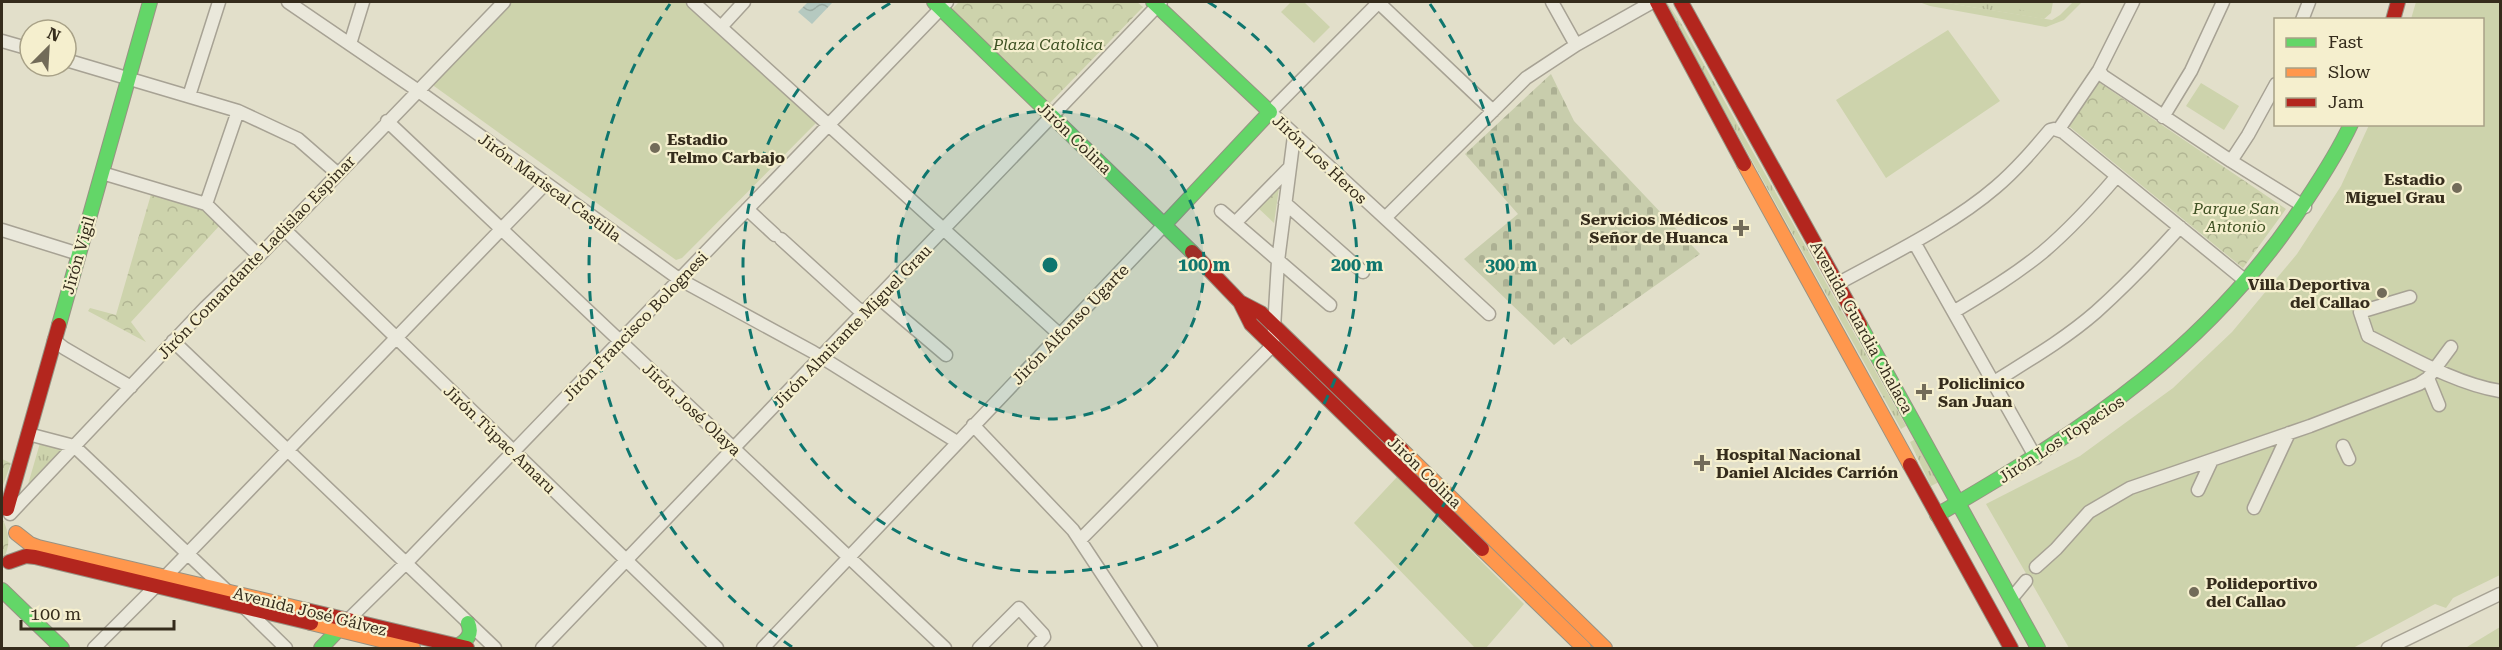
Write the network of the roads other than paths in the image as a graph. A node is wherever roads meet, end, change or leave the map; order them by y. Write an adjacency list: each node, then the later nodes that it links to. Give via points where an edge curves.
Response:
1 (150, 2): 27 (main road, Jirón Vigil)
2 (219, 2): 30 (street)
3 (288, 2): 22 (street, Jirón Mariscal Castilla)
4 (363, 2): 22 (street)
5 (504, 2): 29 (street, Jirón Comandante Ladislao Espinar)
6 (693, 2): 20 (street)
7 (744, 2): 20 (street)
8 (1379, 2): 32 (street); 33 (street, Jirón Alfonso Ugarte)
9 (1552, 2): 23 (street)
10 (1651, 2): 23 (street); 113 (main road, Avenida Guardia Chalaca, via 1665,20)
11 (2133, 2): 26 (street)
12 (2223, 2): 35 (street, via 2191,71)
13 (2309, 2): 18 (street)
14 (2398, 2): 19 (main road)
15 (1157, 3): 33 (main road, Jirón Los Heros); 34 (street, Jirón Almirante Miguel Grau)
16 (940, 4): 34 (main road, Jirón Colina); 37 (street, Jirón Francisco Bolognesi)
17 (1681, 4): 67 (main road, Avenida Guardia Chalaca)
18 (2303, 18)
19 (2393, 18)
20 (721, 27): 37 (street)
21 (2, 41): 24 (street)
22 (350, 44): 29 (street, Jirón Mariscal Castilla)
23 (1576, 45): 32 (street, via 1526,78)
24 (18, 46)
25 (78, 63): 27 (street)
26 (2099, 70): 35 (street); 39 (street)
27 (128, 78): 30 (street); 43 (main road, Jirón Vigil)
28 (2274, 88): 41 (street)
29 (417, 90): 36 (street, Jirón Comandante Ladislao Espinar); 46 (street, Jirón Mariscal Castilla)
30 (189, 96): 31 (street)
31 (238, 111): 44 (street, via 298,139); 48 (street)
32 (1492, 111): 52 (street)
33 (1270, 112): 40 (street, Jirón Los Heros); 54 (main road, Jirón Alfonso Ugarte)
34 (1052, 116): 54 (main road, Jirón Colina); 59 (street, Jirón Almirante Miguel Grau)
35 (2163, 117): 41 (street)
36 (387, 121): 44 (street, Jirón Comandante Ladislao Espinar); 57 (street, Jirón José Olaya)
37 (829, 126): 50 (street, Jirón Francisco Bolognesi); 59 (street)
38 (2350, 126): 49 (main road, Jirón Los Topacios)
39 (2054, 130): 45 (street); 60 (street, via 1995,188)
40 (1294, 136): 42 (street); 52 (street, Jirón Los Heros)
41 (2231, 161): 49 (street)
42 (1290, 166): 47 (street); 53 (street)
43 (102, 173): 48 (street); 61 (main road, Jirón Vigil)
44 (337, 173): 56 (street, Jirón Comandante Ladislao Espinar)
45 (2117, 176): 55 (street); 73 (street, via 2043,252)
46 (545, 184): 57 (street); 65 (street, Jirón Mariscal Castilla)
47 (1285, 203): 63 (street); 64 (street)
48 (206, 204): 62 (street)
49 (2305, 207): 66 (main road, Jirón Los Topacios)
50 (747, 209): 65 (street, Jirón Francisco Bolognesi); 72 (street)
51 (1221, 211): 53 (street)
52 (1385, 218): 74 (street, Jirón Los Heros)
53 (1235, 223): 63 (street)
54 (1165, 224): 70 (main road, Jirón Colina); 76 (street, Jirón Alfonso Ugarte)
55 (2180, 227): 66 (street); 88 (street, via 2094,313 2046,350)
56 (284, 229): 62 (street, Jirón Comandante Ladislao Espinar); 77 (street, Jirón Túpac Amaru)
57 (501, 229): 77 (street); 80 (street, Jirón José Olaya)
58 (2, 230): 61 (street)
59 (944, 230): 69 (street, Jirón Almirante Miguel Grau); 76 (street)
60 (1914, 242): 67 (street); 73 (street)
61 (79, 254): 78 (main road, Jirón Vigil)
62 (259, 255): 79 (street, Jirón Comandante Ladislao Espinar)
63 (1278, 261): 71 (street); 75 (street)
64 (1363, 272)
65 (679, 279): 80 (street, Jirón Francisco Bolognesi); 84 (street, Jirón Mariscal Castilla)
66 (2247, 282): 104 (main road, Jirón Los Topacios, via 2202,332 2130,394)
67 (1838, 284): 110 (main road, Avenida Guardia Chalaca)
68 (2410, 297): 85 (street, via 2360,312 2368,336)
69 (879, 298): 72 (street, Jirón Almirante Miguel Grau); 83 (street)
70 (1240, 302): 75 (main road, Jirón Colina); 81 (main road, Jirón Colina, via 1251,324)
71 (1330, 305)
72 (865, 312): 84 (street, Jirón Almirante Miguel Grau)
73 (1955, 312): 88 (street)
74 (1489, 314)
75 (1273, 325): 81 (street); 87 (main road, Jirón Colina)
76 (1059, 334): 93 (street, Jirón Alfonso Ugarte)
77 (396, 338): 102 (street); 103 (street, Jirón Túpac Amaru)
78 (54, 340): 89 (street); 96 (main road, Jirón Vigil)
79 (173, 341): 89 (street, Jirón Comandante Ladislao Espinar); 102 (street)
80 (620, 341): 101 (street, Jirón José Olaya); 103 (street, Jirón Francisco Bolognesi)
81 (1273, 345): 91 (main road, Jirón Colina); 115 (street)
82 (2451, 347): 85 (street)
83 (945, 355)
84 (820, 359): 98 (street, Jirón Mariscal Castilla); 101 (street, Jirón Almirante Miguel Grau)
85 (2437, 368): 86 (street); 90 (street, via 2482,388)
86 (2428, 378): 92 (street); 95 (street)
87 (1333, 382): 91 (main road); 94 (main road, Jirón Colina)
88 (1994, 382): 104 (street)
89 (131, 387): 99 (street, Jirón Comandante Ladislao Espinar)
90 (2500, 391)
91 (1323, 394): 97 (main road, Jirón Colina)
92 (2439, 405)
93 (973, 425): 98 (street, Jirón Alfonso Ugarte); 115 (street)
94 (1381, 429): 97 (main road); 107 (main road, Jirón Colina)
95 (2289, 433): 106 (street); 111 (street)
96 (28, 434): 99 (street); 112 (main road, Jirón Vigil)
97 (1371, 440): 108 (main road, Jirón Colina)
98 (957, 442): 117 (street, Jirón Alfonso Ugarte)
99 (74, 446): 112 (street, Jirón Comandante Ladislao Espinar); 116 (street)
100 (2343, 446): 105 (street)
101 (734, 449): 117 (street, Jirón José Olaya); 118 (street, Jirón Almirante Miguel Grau)
102 (288, 450): 116 (street); 119 (street)
103 (513, 452): 118 (street, Jirón Túpac Amaru); 119 (street, Jirón Francisco Bolognesi)
104 (2036, 458): 110 (main road, Jirón Los Topacios)
105 (2349, 459)
106 (2212, 460): 109 (street); 121 (street, via 2130,488 2089,512)
107 (1419, 467): 108 (main road); 128 (main road, Jirón Colina)
108 (1409, 478): 131 (main road, Jirón Colina)
109 (2198, 490)
110 (1959, 503): 113 (main road, Jirón Los Topacios); 129 (main road, Avenida Guardia Chalaca)
111 (2254, 508)
112 (6, 509): 114 (main road)
113 (1937, 515): 137 (main road, Avenida Guardia Chalaca)
114 (16, 533): 120 (main road, via 14,550); 122 (main road, Avenida José Gálvez, via 38,547)
115 (1080, 540): 150 (street)
116 (188, 553): 122 (street); 126 (street)
117 (848, 557): 146 (street, Jirón Alfonso Ugarte); 147 (street, Jirón José Olaya)
118 (626, 561): 144 (street, Jirón Almirante Miguel Grau); 145 (street, Jirón Túpac Amaru)
119 (405, 564): 132 (street); 133 (street, Jirón Francisco Bolognesi)
120 (5, 565): 124 (main road, Avenida José Gálvez, via 26,556 35,557)
121 (2036, 567)
122 (166, 576): 126 (main road, Avenida José Gálvez)
123 (2026, 581): 129 (street)
124 (155, 587): 130 (main road, Avenida José Gálvez); 139 (street)
125 (2, 590): 138 (main road)
126 (226, 591): 133 (main road, Avenida José Gálvez)
127 (2500, 594): 153 (street)
128 (1552, 597): 131 (main road); 135 (main road, Jirón Colina)
129 (2012, 598): 134 (main road, Avenida Guardia Chalaca)
130 (243, 606): 133 (main road, Avenida José Gálvez); 140 (street)
131 (1541, 607): 135 (main road, Jirón Colina)
132 (468, 622): 136 (main road, via 471,630); 143 (street)
133 (343, 625): 136 (main road, Avenida José Gálvez); 141 (main road, Jirón Francisco Bolognesi); 142 (main road, Avenida José Gálvez)
134 (2032, 634): 151 (main road, Avenida Guardia Chalaca); 152 (main road)
135 (1593, 646)
136 (462, 647)
137 (2010, 647)
138 (62, 648)
139 (94, 648)
140 (286, 648)
141 (321, 648)
142 (413, 648)
143 (495, 648)
144 (542, 648)
145 (717, 648)
146 (763, 648)
147 (945, 648)
148 (979, 648): 149 (street, via 1019,608 1043,634)
149 (1034, 648)
150 (1151, 648)
151 (2038, 648)
152 (2043, 648)
153 (2388, 648)

